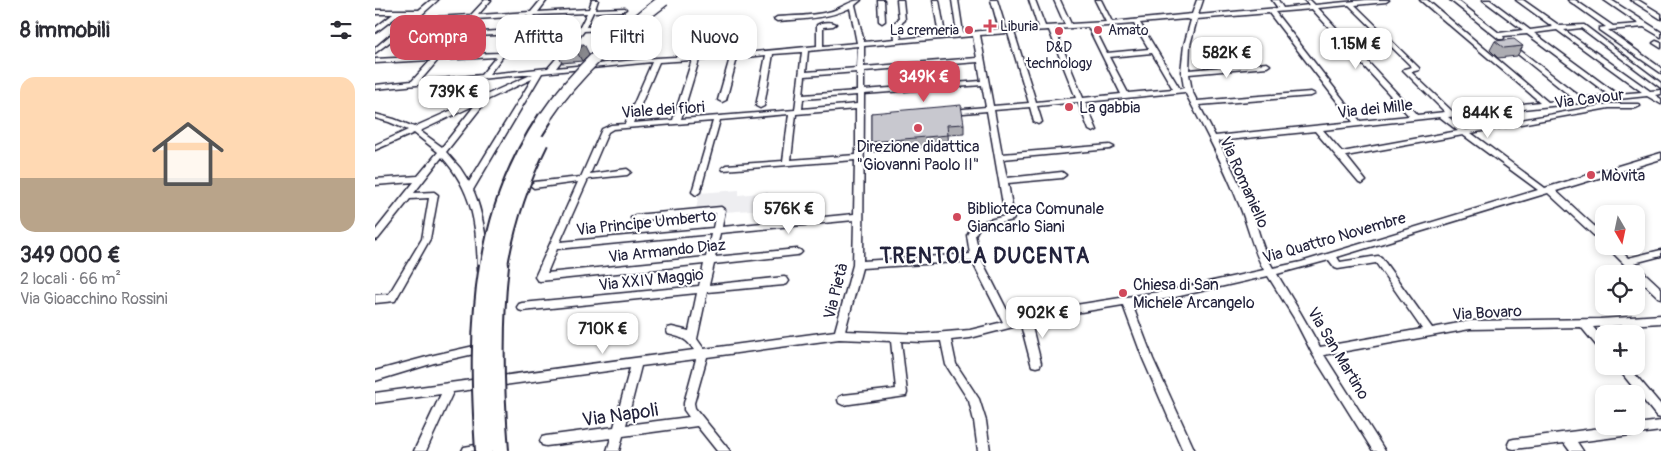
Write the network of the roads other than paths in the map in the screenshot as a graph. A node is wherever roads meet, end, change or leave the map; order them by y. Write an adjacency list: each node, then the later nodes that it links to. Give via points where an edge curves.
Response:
1 (435, 0): 2 (street); 37 (street)
2 (439, 0)
3 (488, 0): 40 (street)
4 (544, 0): 38 (street)
5 (595, 0): 33 (street)
6 (664, 0): 210 (highway, bridge, via 607,46 573,81 540,124 509,187 497,223 485,293 482,413)
7 (673, 0): 210 (highway, bridge, via 626,36 578,86 544,134 523,178 512,210 498,280)
8 (858, 0): 29 (street)
9 (881, 0): 45 (street)
10 (900, 0): 71 (street, via 902,20 896,24)
11 (936, 0): 67 (street)
12 (955, 0): 65 (street)
13 (994, 0): 59 (street)
14 (1032, 0): 54 (street)
15 (1057, 0): 51 (street)
16 (1098, 0): 48 (street)
17 (1200, 0): 43 (street, Via Romaniello)
18 (1275, 0): 32 (street)
19 (1307, 0): 30 (street)
20 (1386, 0): 28 (street)
21 (1423, 0): 118 (street)
22 (1453, 0): 66 (street)
23 (1486, 0): 62 (street)
24 (1519, 0): 57 (street)
25 (1571, 0): 55 (street)
26 (1607, 0): 50 (street)
27 (1634, 0): 42 (street)
28 (1347, 2): 30 (street); 125 (street, via 1417,68 1406,70)
29 (852, 5): 44 (street, via 828,15); 73 (street)
30 (1313, 7): 32 (street); 128 (street)
31 (623, 9): 33 (street)
32 (1282, 10): 34 (street)
33 (592, 11): 38 (street); 56 (street)
34 (1271, 11): 43 (street); 133 (street)
35 (375, 12): 36 (street)
36 (399, 12): 37 (street); 60 (street)
37 (422, 12): 39 (street)
38 (533, 14): 41 (street)
39 (418, 15)
40 (475, 15)
41 (486, 16)
42 (1661, 16)
43 (1190, 18): 46 (street); 95 (street, Via Romaniello)
44 (777, 19)
45 (882, 21)
46 (1136, 22): 48 (street); 77 (street)
47 (833, 24): 74 (street, via 820,25)
48 (1110, 24): 49 (street)
49 (1091, 25): 51 (street); 80 (street)
50 (1646, 25): 55 (street); 64 (street)
51 (1069, 26): 52 (street)
52 (1051, 27): 54 (street); 113 (street)
53 (591, 28): 56 (street)
54 (1042, 28): 59 (street)
55 (1612, 28): 58 (street)
56 (581, 29)
57 (1558, 29): 61 (street, via 1582,26); 62 (street); 106 (street)
58 (1602, 29): 61 (street); 93 (street)
59 (1007, 30): 63 (street); 117 (street)
60 (375, 31)
61 (1588, 31): 100 (street)
62 (1528, 32): 66 (street); 109 (street)
63 (977, 33): 65 (street); 88 (street)
64 (1661, 34)
65 (960, 35): 67 (street)
66 (1497, 35): 114 (street)
67 (942, 37): 71 (street)
68 (390, 38): 69 (street)
69 (386, 41): 70 (street); 72 (street); 76 (street)
70 (390, 41)
71 (898, 41): 73 (street)
72 (375, 43)
73 (861, 44): 74 (street); 91 (street, Via Pietà)
74 (820, 48): 75 (street)
75 (805, 50): 78 (street); 96 (street)
76 (375, 51)
77 (1153, 51): 80 (street); 103 (street)
78 (770, 53): 79 (street); 119 (street)
79 (757, 54)
80 (1106, 55): 108 (street)
81 (396, 60): 89 (street)
82 (435, 60): 98 (street)
83 (497, 60): 97 (street)
84 (558, 60): 92 (street)
85 (656, 60): 92 (street); 132 (street)
86 (692, 60): 130 (street)
87 (733, 60): 112 (street)
88 (982, 60): 91 (street); 99 (street)
89 (375, 61)
90 (1267, 65): 95 (street)
91 (861, 69): 96 (street); 105 (street, Via Pietà)
92 (550, 70): 94 (street)
93 (1661, 70)
94 (539, 72): 97 (street); 111 (street); 157 (street)
95 (1184, 72): 102 (street, Via Romaniello)
96 (803, 74): 110 (street)
97 (484, 76): 98 (street)
98 (414, 83): 101 (street)
99 (986, 83): 105 (street); 122 (street)
100 (1661, 86)
101 (375, 87)
102 (1188, 90): 103 (street); 116 (street, Via Romaniello)
103 (1178, 91): 108 (street)
104 (1661, 92): 106 (street, Via dei Mille)
105 (861, 93): 110 (street); 120 (street, Via Pietà)
106 (1648, 93): 109 (street, Via dei Mille); 115 (street)
107 (1311, 94): 116 (street)
108 (1126, 96): 113 (street)
109 (1615, 96): 114 (street, Via dei Mille)
110 (800, 97): 123 (street)
111 (484, 99): 135 (street); 141 (street)
112 (722, 100)
113 (1080, 100): 117 (street); 136 (street)
114 (1580, 100): 118 (street, Via dei Mille)
115 (1661, 102)
116 (1193, 103): 138 (street, Via Romaniello)
117 (1033, 104): 122 (street); 131 (street)
118 (1546, 104): 125 (street, Via dei Mille)
119 (760, 106)
120 (861, 106): 123 (street); 144 (street, Via Pietà, via 865,120)
121 (1636, 106): 137 (street, Via Cavour, via 1609,106)
122 (990, 108): 124 (street); 145 (street)
123 (796, 112): 129 (street, Viale dei fiori, via 758,113); 146 (street)
124 (944, 112)
125 (1451, 114): 126 (street, Via dei Mille)
126 (1441, 115): 128 (street, Via dei Mille); 137 (street)
127 (375, 116): 135 (street)
128 (1415, 118): 133 (street, Via dei Mille)
129 (717, 120): 130 (street, Viale dei fiori); 158 (street)
130 (676, 122): 150 (street, Viale dei fiori, via 611,127 605,131)
131 (1038, 122)
132 (629, 124)
133 (1359, 124): 134 (street, Via dei Mille)
134 (1317, 128): 138 (street, Via dei Mille); 142 (street)
135 (414, 130): 140 (street); 141 (street)
136 (1093, 130)
137 (1465, 132): 142 (street, Via Cavour); 156 (street)
138 (1212, 139): 174 (street, Via Romaniello, via 1231,174 1259,250)
139 (1110, 147): 145 (street)
140 (375, 148)
141 (443, 152): 151 (street); 157 (street)
142 (1340, 155): 153 (street)
143 (1661, 156): 156 (street, Via Quattro Novembre)
144 (860, 157): 146 (street); 160 (street, Via Pietà)
145 (999, 157): 152 (street)
146 (787, 163): 147 (street)
147 (726, 168)
148 (627, 172): 150 (street)
149 (1062, 175): 152 (street)
150 (585, 178): 155 (street); 165 (street)
151 (421, 179): 154 (street); 159 (street)
152 (1004, 180): 170 (street, via 1010,218 976,226 971,235)
153 (1362, 181)
154 (375, 182)
155 (534, 185)
156 (1547, 190): 163 (street); 168 (street, Via Quattro Novembre)
157 (468, 191): 192 (street, via 477,217 482,256)
158 (696, 192)
159 (407, 196): 164 (street); 178 (street, via 434,195 426,239 392,298)
160 (859, 217): 162 (street, Via Principe Umberto); 173 (street, Via Pietà)
161 (635, 218): 162 (street, via 721,210)
162 (717, 230): 165 (street, Via Principe Umberto); 171 (street)
163 (1595, 232)
164 (377, 233)
165 (555, 246): 171 (street, Via Armando Diaz, via 540,277)
166 (797, 252): 171 (street, Via Armando Diaz)
167 (1661, 253): 172 (street)
168 (1331, 255): 174 (street, Via Quattro Novembre); 186 (street, via 1338,266 1379,259)
169 (1619, 255): 172 (street)
170 (975, 257): 173 (street); 184 (street)
171 (709, 260): 176 (street)
172 (1626, 262): 177 (street)
173 (858, 266): 187 (street, Via Pietà)
174 (1271, 272): 179 (street, Via Quattro Novembre); 193 (street, Via San Martino)
175 (784, 281): 176 (street, Via XXIV Maggio)
176 (703, 289): 180 (street, Via XXIV Maggio); 191 (street)
177 (1661, 294)
178 (375, 299)
179 (1127, 302): 182 (street, Via Quattro Novembre, via 1063,311); 216 (street, via 1149,364)
180 (522, 306)
181 (1661, 319): 183 (street, Via Bovaro)
182 (1025, 321): 184 (street, Via Quattro Novembre); 195 (street)
183 (1584, 324): 186 (street, Via Bovaro, via 1470,325); 189 (street)
184 (1010, 326): 188 (street, Via Quattro Novembre)
185 (672, 331): 191 (street)
186 (1430, 332): 193 (street, Via Bovaro)
187 (839, 335): 190 (street, Via Quattro Novembre); 194 (street, Via Quattro Novembre)
188 (945, 337): 190 (street, Via Quattro Novembre); 215 (street, via 951,365 974,399)
189 (1595, 337)
190 (896, 338): 202 (street, via 902,393)
191 (692, 339): 194 (street)
192 (487, 347): 198 (street); 199 (street)
193 (1317, 352): 217 (street, Via San Martino)
194 (702, 355): 196 (street, Via Quattro Novembre); 204 (street, via 689,403)
195 (1036, 363)
196 (637, 364): 199 (street, Via Quattro Novembre); 206 (street)
197 (1629, 375): 203 (street)
198 (375, 376)
199 (488, 382): 200 (street, Via Quattro Novembre); 210 (street)
200 (449, 389): 201 (street, Via Quattro Novembre); 211 (street)
201 (375, 398)
202 (843, 400)
203 (1661, 413)
204 (699, 421): 206 (street, Via Napoli); 214 (street)
205 (1661, 426): 207 (street)
206 (618, 432): 208 (street, Via Napoli); 213 (street)
207 (1567, 437): 209 (street); 218 (street)
208 (546, 442)
209 (1514, 444)
210 (492, 450): 212 (street)
211 (421, 451)
212 (468, 451)
213 (613, 451)
214 (723, 451)
215 (984, 451)
216 (1189, 451)
217 (1379, 451)
218 (1577, 451)

